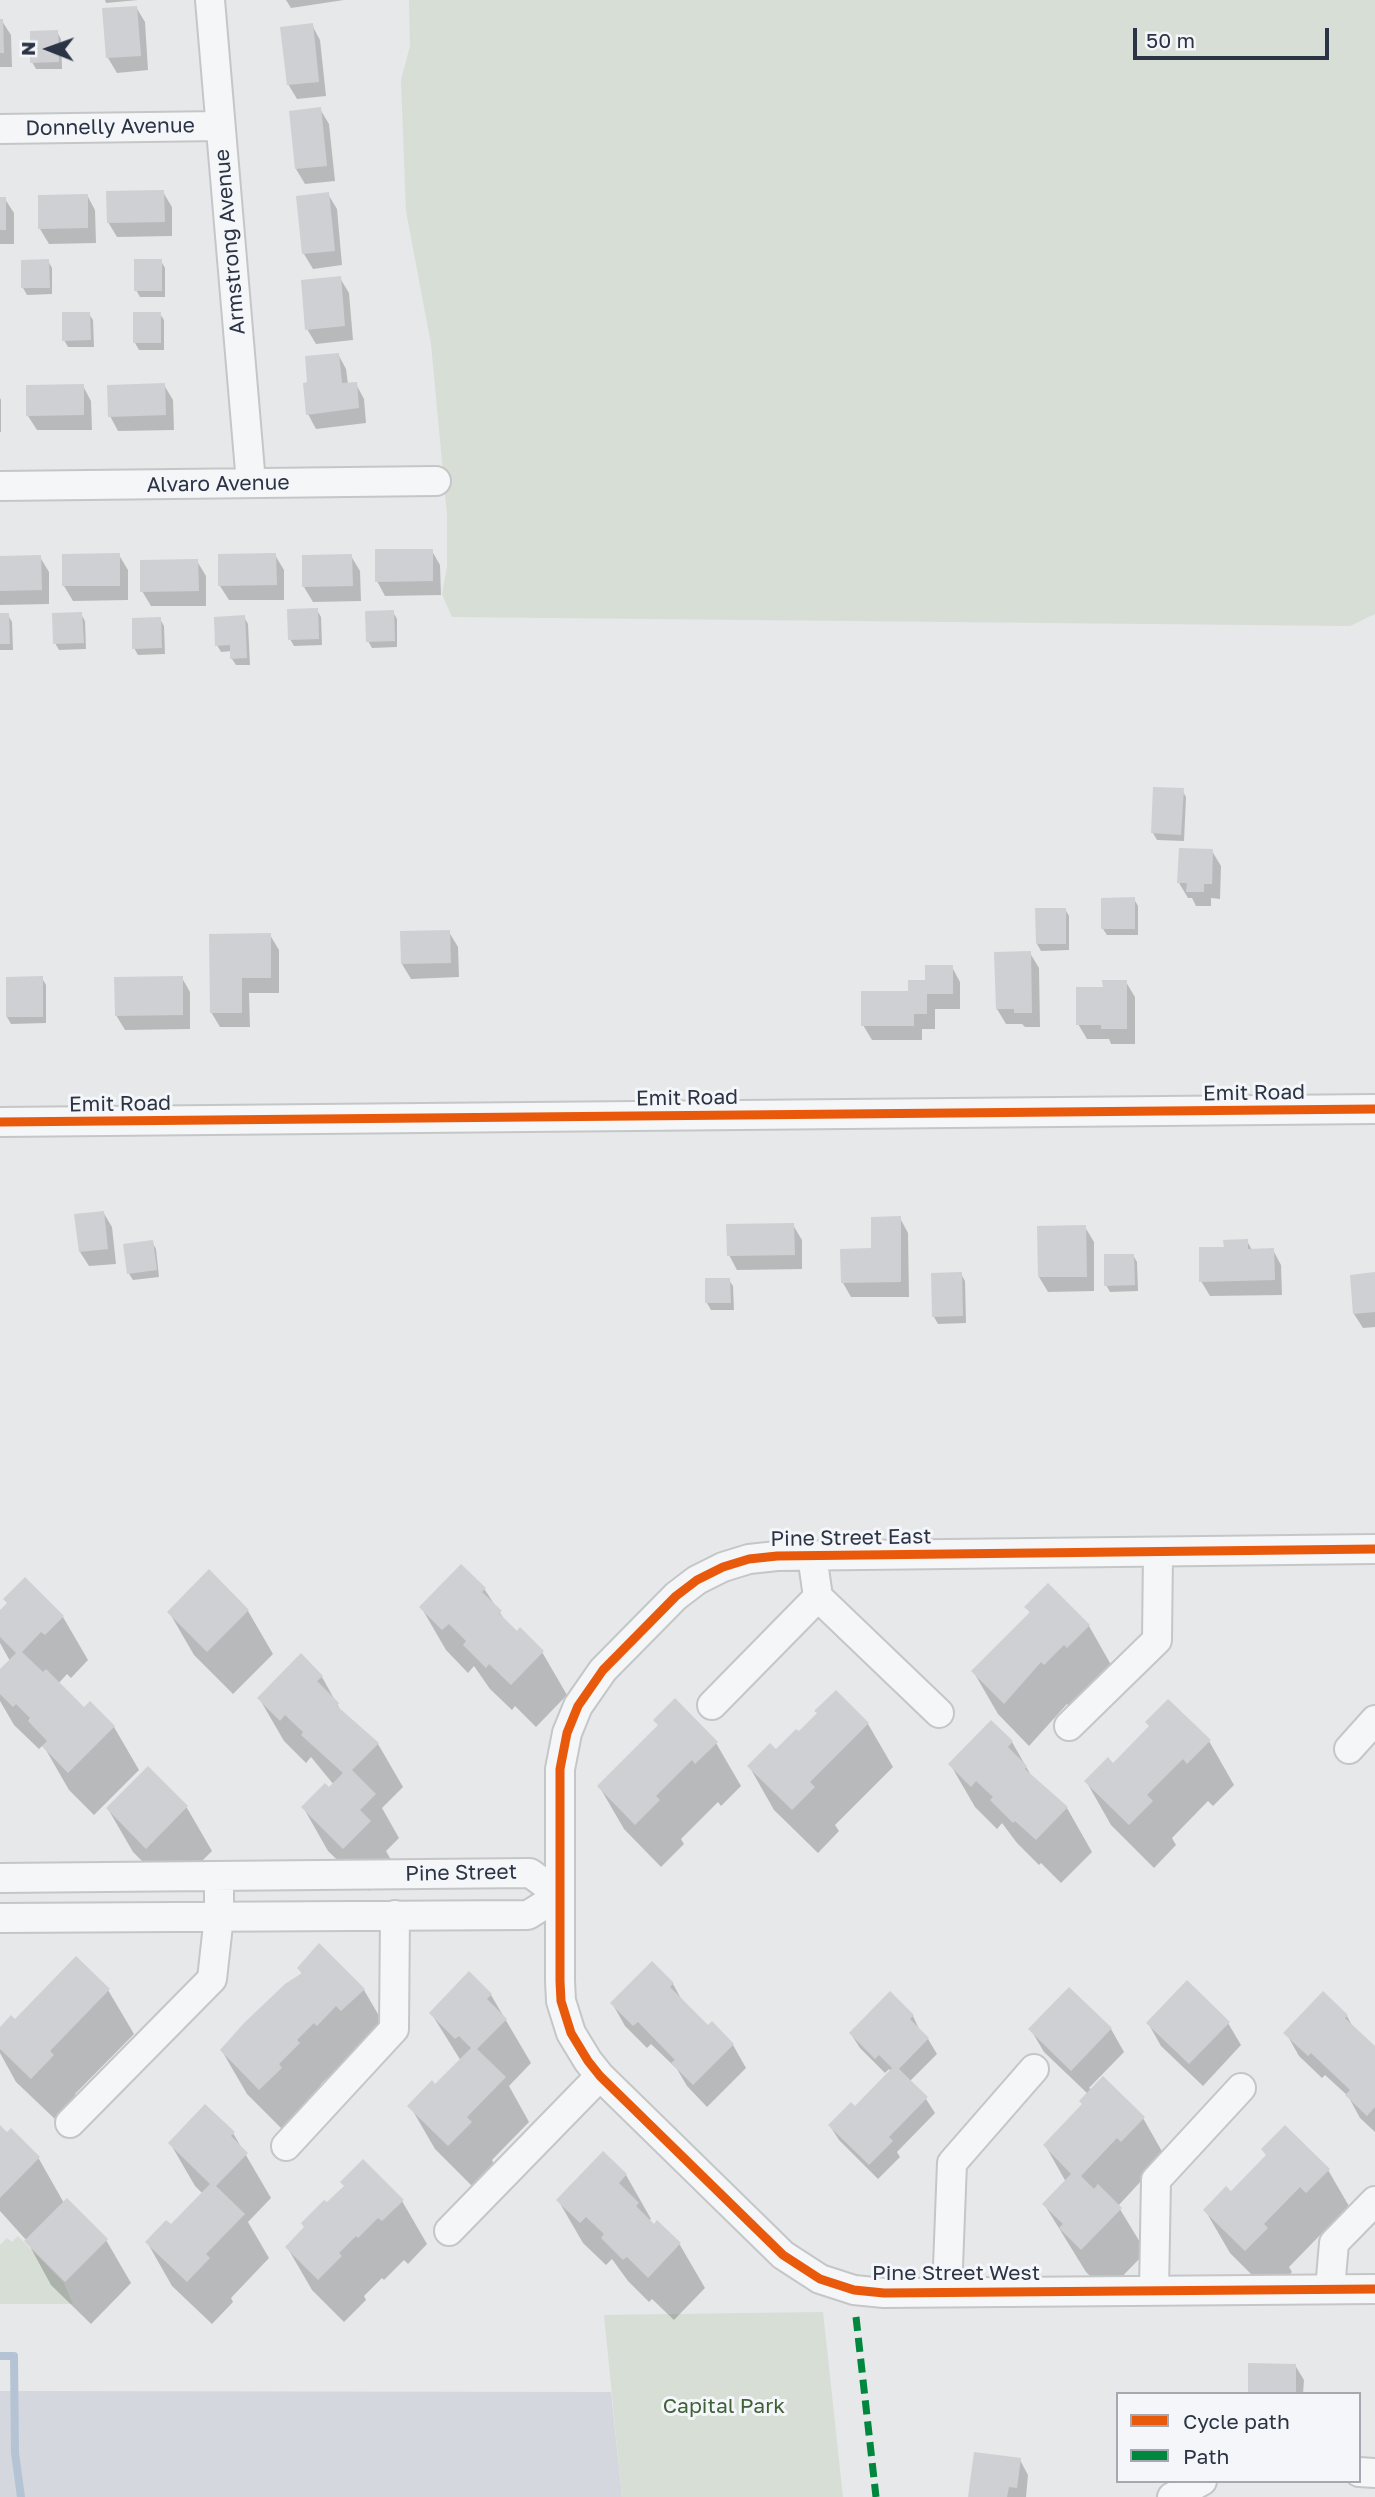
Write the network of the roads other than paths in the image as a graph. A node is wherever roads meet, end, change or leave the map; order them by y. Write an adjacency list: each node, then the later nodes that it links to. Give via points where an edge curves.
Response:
1 (210, 0): 2 (street, Armstrong Avenue)
2 (220, 126): 3 (street, Donnelly Avenue); 5 (street, Armstrong Avenue)
3 (0, 129)
4 (436, 481): 5 (street, Alvaro Avenue)
5 (251, 483): 6 (street, Alvaro Avenue)
6 (0, 486)
7 (1375, 1109): 8 (street, Emit Road)
8 (0, 1122)
9 (1375, 1549): 10 (street, Pine Street East)
10 (1157, 1552): 11 (street, Pine Street East); 16 (street, via 1157,1640)
11 (812, 1555): 12 (street); 21 (street, Pine Street East, via 749,1559 697,1580 676,1596 590,1687 567,1733 560,1769)
12 (818, 1597): 13 (street); 14 (street)
13 (712, 1705)
14 (939, 1713)
15 (1375, 1720): 17 (street)
16 (1069, 1726)
17 (1349, 1749)
18 (347, 1874): 19 (street, Pine Street); 21 (street, Pine Street, via 530,1872); 24 (street)
19 (219, 1876): 20 (street, Pine Street); 23 (street)
20 (0, 1878)
21 (560, 1895): 22 (street, Pine Street, via 528,1914); 27 (street, Pine Street West, via 561,2001 571,2033)
22 (395, 1915): 24 (street, Pine Street); 30 (street, via 394,2029)
23 (219, 1916): 24 (street, Pine Street); 25 (street, Pine Street); 29 (street, via 212,1979)
24 (348, 1916)
25 (0, 1918)
26 (1034, 2069): 36 (street, via 952,2163)
27 (600, 2076): 32 (street); 36 (street, Pine Street West, via 800,2268 854,2290)
28 (1241, 2088): 35 (street, via 1156,2180)
29 (70, 2123)
30 (286, 2146)
31 (1375, 2201): 33 (street, via 1334,2243)
32 (449, 2231)
33 (1330, 2289): 34 (street, Pine Street West); 35 (street, Pine Street West)
34 (1375, 2289)
35 (1154, 2290): 36 (street, Pine Street West)
36 (947, 2292)
37 (1198, 2483): 38 (street)
38 (1172, 2497)

